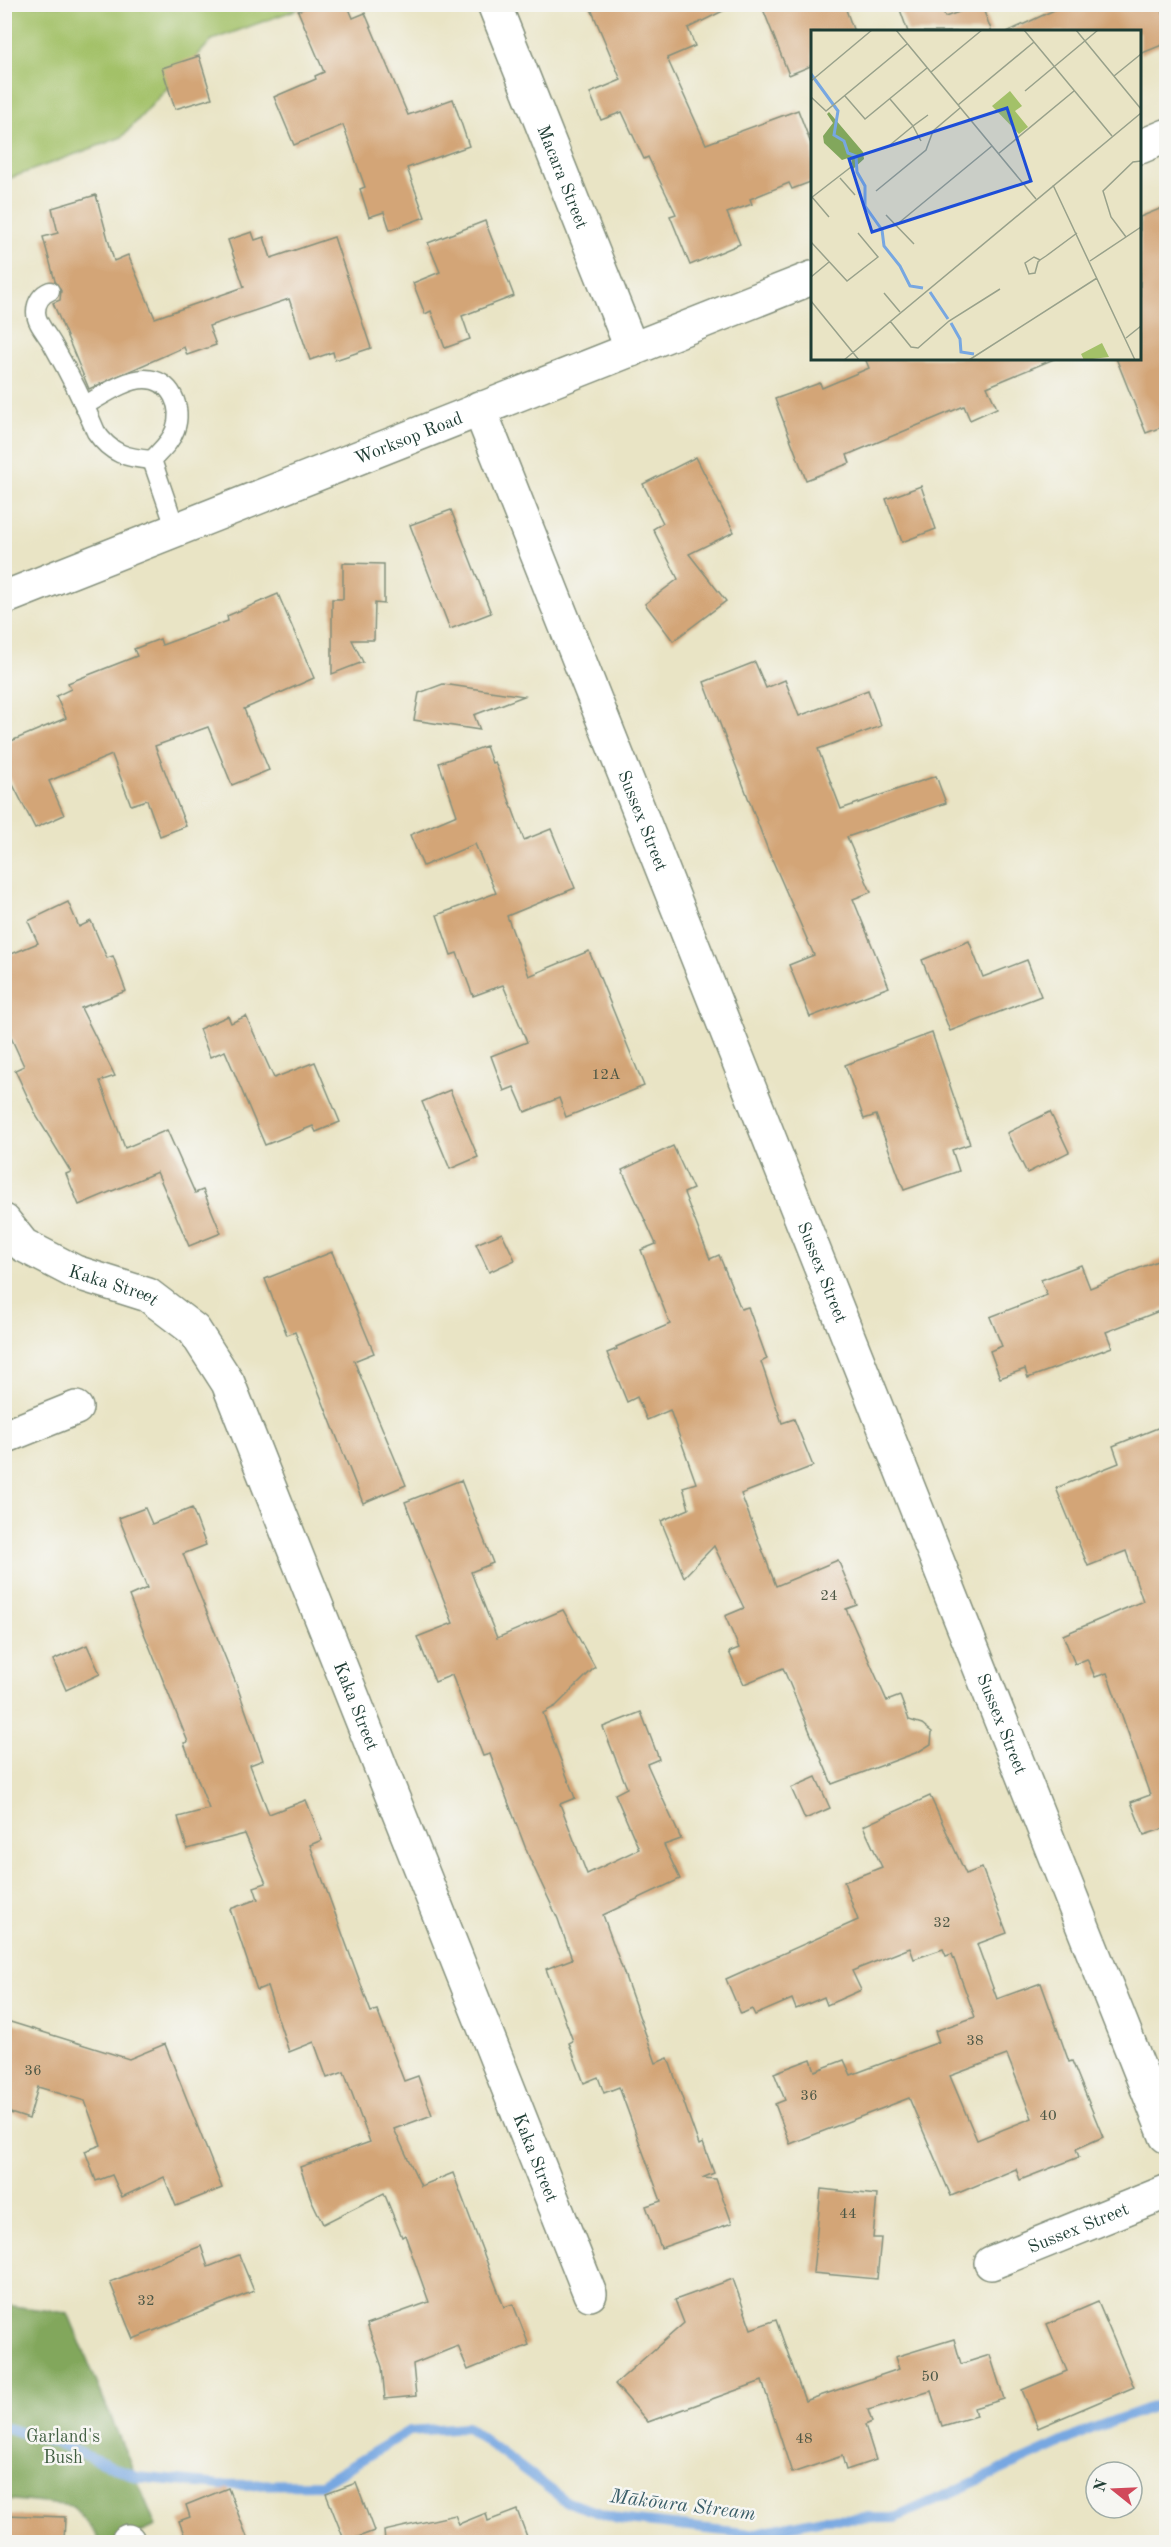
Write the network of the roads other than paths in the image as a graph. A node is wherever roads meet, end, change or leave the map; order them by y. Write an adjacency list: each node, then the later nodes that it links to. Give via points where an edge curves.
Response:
1 (494, 4): 6 (street, Macara Street)
2 (1167, 136): 3 (street)
3 (1141, 147)
4 (811, 279): 6 (street, Worksop Road)
5 (50, 291): 7 (lane, via 38,302 39,322)
6 (632, 350): 8 (street, Worksop Road)
7 (85, 405): 9 (lane, via 96,432 114,452); 9 (lane, via 133,381 145,379 168,388 178,406 177,420 171,438)
8 (479, 408): 10 (street, Worksop Road); 15 (street, Sussex Street)
9 (152, 460): 10 (lane)
10 (176, 530): 11 (street, Worksop Road)
11 (4, 598)
12 (4, 1221): 18 (street, Kaka Street, via 23,1245 75,1272 148,1295 194,1330 228,1383)
13 (76, 1408): 14 (street)
14 (4, 1437)
15 (1167, 2136)
16 (1167, 2192): 17 (street, Sussex Street)
17 (991, 2263)
18 (590, 2295)

